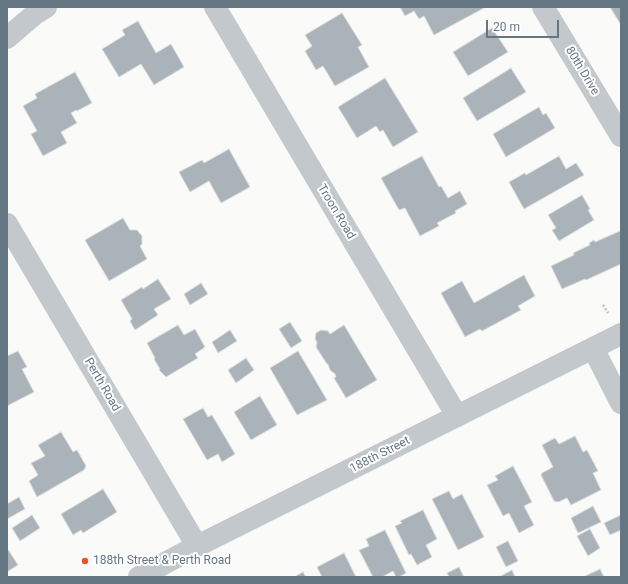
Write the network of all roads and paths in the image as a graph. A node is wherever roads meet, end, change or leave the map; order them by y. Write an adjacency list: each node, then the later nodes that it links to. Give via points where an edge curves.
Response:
1 (46, 7): 4 (street)
2 (214, 7): 12 (street, Troon Road)
3 (543, 7): 5 (street, 80th Drive)
4 (7, 38)
5 (621, 136)
6 (7, 224): 13 (street, Perth Road)
7 (603, 304): 8 (path)
8 (608, 313)
9 (621, 334): 10 (street, 188th Street)
10 (593, 348): 11 (street); 12 (street, 188th Street)
11 (621, 403)
12 (457, 416): 13 (street, 188th Street)
13 (197, 546): 14 (street, 188th Street)
14 (139, 577)

